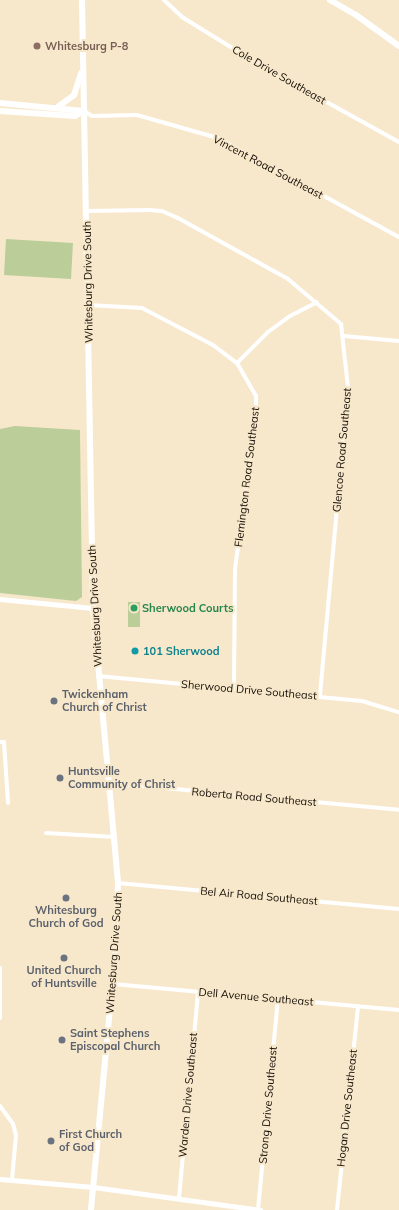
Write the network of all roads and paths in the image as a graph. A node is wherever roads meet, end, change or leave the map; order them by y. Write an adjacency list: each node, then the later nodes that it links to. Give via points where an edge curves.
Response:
1 (82, 0): 5 (main road, Whitesburg Drive South)
2 (164, 0): 10 (street, Cole Drive Southeast, via 182,17 258,64)
3 (330, 0): 4 (main road)
4 (399, 46)
5 (83, 62): 7 (main road, via 74,95); 9 (main road, Whitesburg Drive South)
6 (0, 103): 7 (main road)
7 (58, 107): 9 (main road)
8 (0, 111): 9 (main road, via 75,116)
9 (84, 111): 11 (main road, Whitesburg Drive South); 12 (street, Vincent Road Southeast, via 92,116 137,115 218,138)
10 (399, 142)
11 (87, 211): 13 (street, Glencoe Road Southeast, via 162,211 288,279); 14 (main road, Whitesburg Drive South)
12 (399, 237)
13 (316, 302): 15 (street, Glencoe Road Southeast, via 341,324); 17 (street, via 268,332)
14 (88, 305): 17 (street, Flemington Road Southeast, via 142,308 213,345); 19 (main road, Whitesburg Drive South)
15 (344, 336): 16 (street); 22 (street, Glencoe Road Southeast, via 348,387)
16 (399, 341)
17 (237, 363): 21 (street, Flemington Road Southeast, via 256,396 256,414 235,569)
18 (0, 600): 19 (street)
19 (93, 608): 20 (main road, Whitesburg Drive South)
20 (98, 676): 21 (street, Sherwood Drive Southeast); 25 (main road, Whitesburg Drive South)
21 (234, 688): 22 (street, Sherwood Drive Southeast)
22 (320, 696): 23 (street, Sherwood Drive Southeast, via 362,701)
23 (399, 712)
24 (0, 742): 26 (street, via 4,742)
25 (110, 783): 27 (street, Roberta Road Southeast); 29 (main road, Whitesburg Drive South)
26 (8, 803)
27 (399, 810)
28 (46, 833): 29 (street)
29 (115, 837): 30 (main road, Whitesburg Drive South)
30 (118, 882): 31 (street, Bel Air Road Southeast); 33 (main road, Whitesburg Drive South)
31 (399, 909)
32 (0, 968): 38 (street)
33 (113, 984): 34 (street, Dell Avenue Southeast); 42 (main road, Whitesburg Drive South)
34 (198, 992): 35 (street, Dell Avenue Southeast); 43 (street, Warden Drive Southeast)
35 (278, 1000): 36 (street, Dell Avenue Southeast); 45 (street, Strong Drive Southeast)
36 (358, 1007): 37 (street, Dell Avenue Southeast); 46 (street, Hogan Drive Southeast)
37 (399, 1010)
38 (0, 1018)
39 (0, 1106): 41 (street, via 13,1124 16,1135)
40 (0, 1179): 41 (street)
41 (12, 1180): 42 (street)
42 (93, 1187): 43 (street); 44 (main road, Whitesburg Drive South)
43 (179, 1198): 45 (street)
44 (91, 1210)
45 (259, 1210)
46 (337, 1210)

